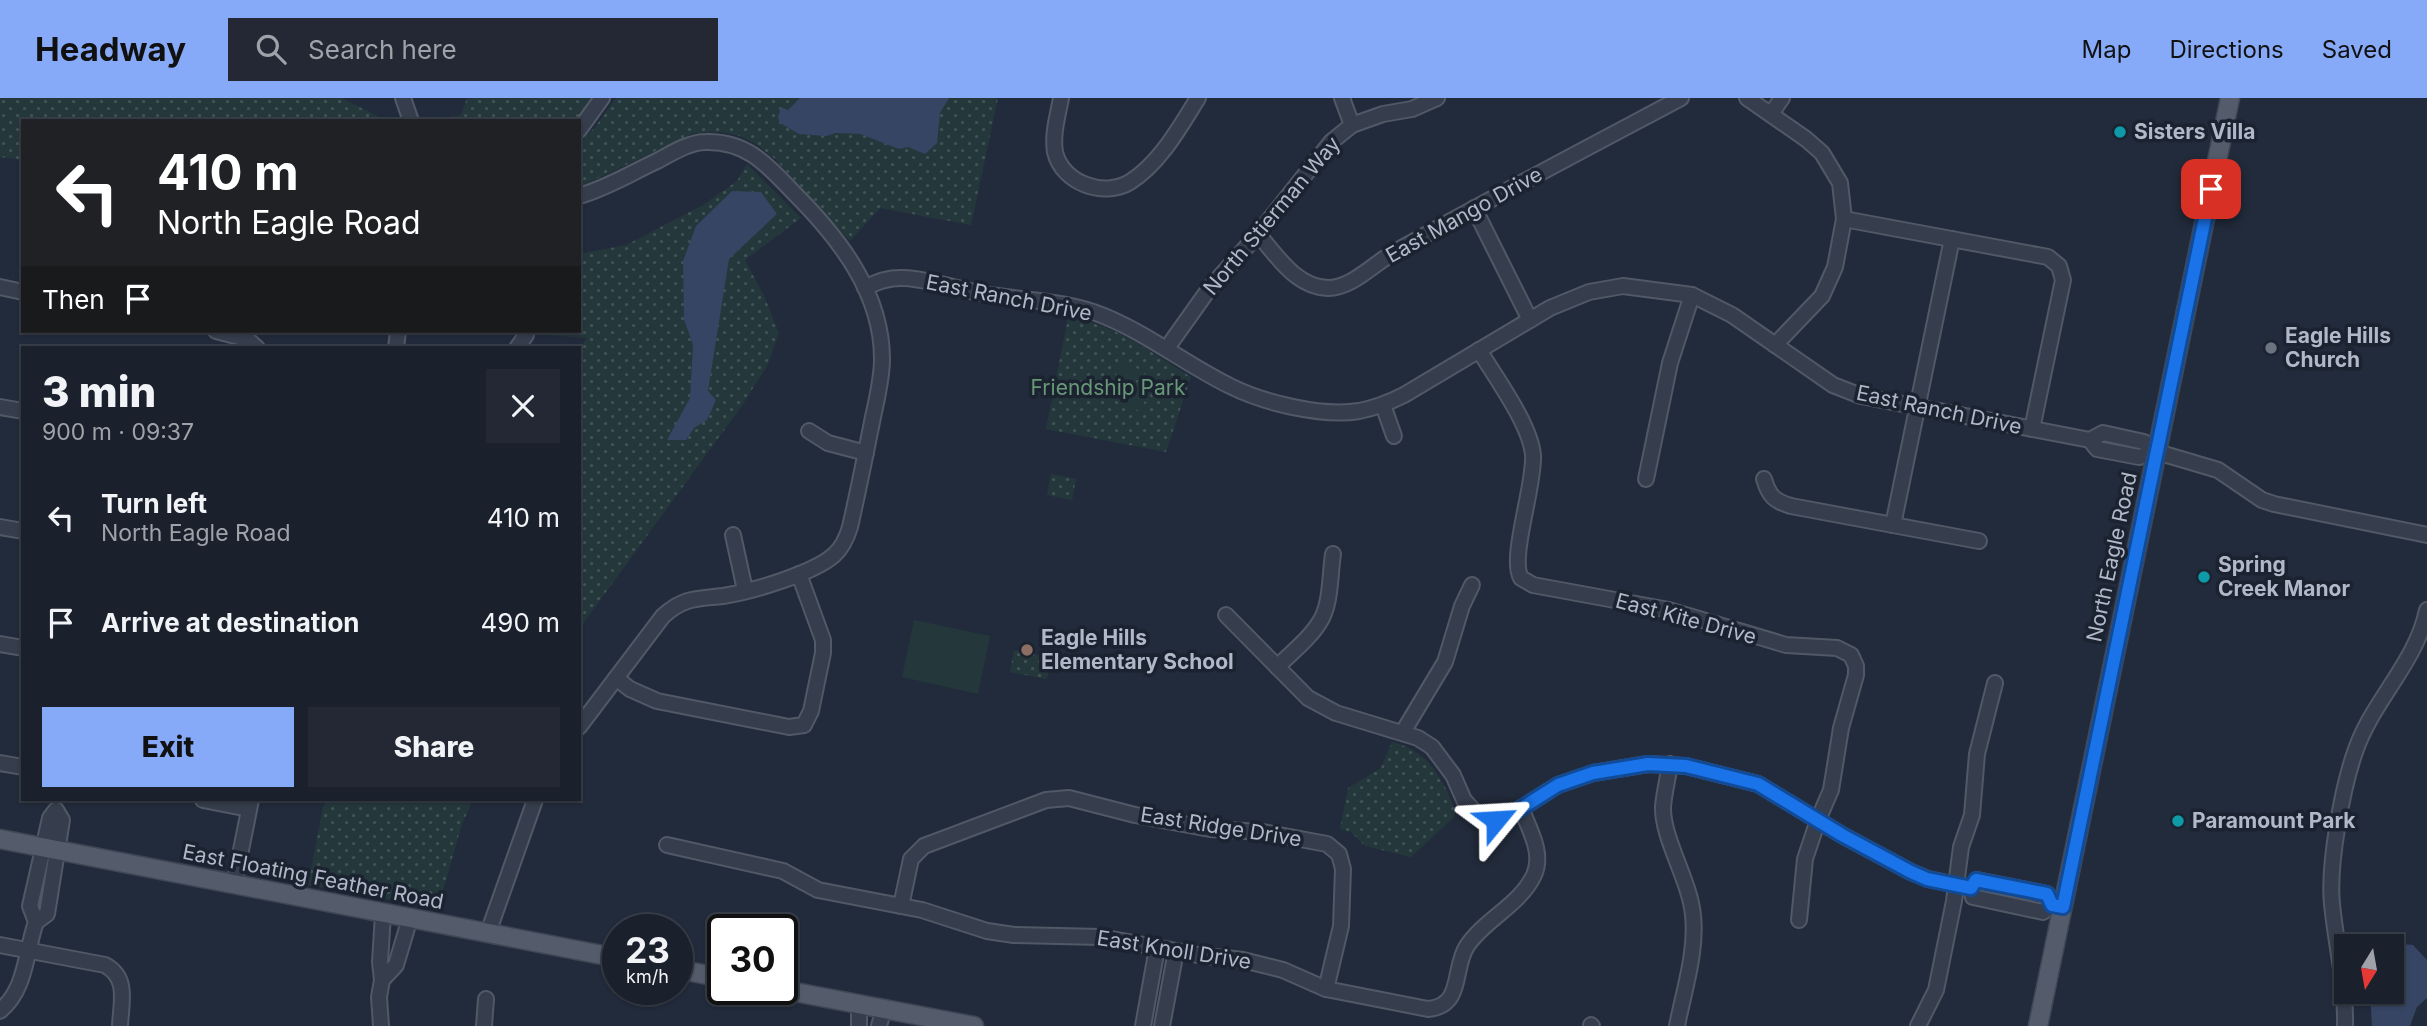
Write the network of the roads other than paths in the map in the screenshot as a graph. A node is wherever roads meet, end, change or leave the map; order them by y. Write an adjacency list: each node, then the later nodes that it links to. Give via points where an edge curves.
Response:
1 (403, 98): 12 (street)
2 (602, 98): 14 (street)
3 (1061, 98): 4 (street, via 1056,155 1081,183 1110,189 1144,171)
4 (1198, 98)
5 (1342, 98): 13 (street)
6 (1437, 98): 13 (street, North Stierman Way)
7 (1681, 98): 16 (street, East Mango Drive)
8 (1747, 98): 11 (street)
9 (1782, 98): 11 (street)
10 (2230, 98): 39 (main road, North Eagle Road)
11 (1771, 114): 17 (street, via 1822,153 1840,183)
12 (410, 119)
13 (1352, 125): 18 (street, North Stierman Way, via 1331,142)
14 (581, 127)
15 (581, 195): 21 (street, via 703,142 744,149 762,161 828,229)
16 (1474, 208): 18 (street, East Mango Drive, via 1332,288 1304,282); 24 (street)
17 (1844, 219): 19 (street); 27 (street, via 1835,267 1822,296)
18 (1258, 234): 30 (street, North Stierman Way, via 1209,289)
19 (1952, 239): 34 (street); 36 (street, via 2048,257 2059,266 2063,280)
20 (0, 287): 22 (street)
21 (865, 288): 30 (street, East Ranch Drive, via 903,278 984,295 1066,305 1102,315); 40 (street, via 881,335 883,360)
22 (21, 292)
23 (1692, 295): 24 (street, East Ranch Drive, via 1623,286 1589,292); 27 (street, East Ranch Drive, via 1732,315); 41 (street, via 1670,363)
24 (1530, 320): 31 (street, East Ranch Drive)
25 (224, 333): 28 (street)
26 (526, 335): 29 (street)
27 (1775, 345): 34 (street, East Ranch Drive, via 1833,385 1861,396)
28 (255, 346)
29 (518, 346)
30 (1167, 348): 32 (street, East Ranch Drive, via 1228,386 1268,400 1338,413)
31 (1479, 350): 32 (street, East Ranch Drive); 70 (street, East Kite Drive, via 1526,429 1532,451 1517,562 1524,581 1669,610 1786,645 1842,649 1853,659 1856,675 1831,790)
32 (1383, 405): 38 (street)
33 (0, 407): 35 (street)
34 (1917, 407): 36 (street, East Ranch Drive); 43 (street)
35 (21, 411)
36 (2032, 429): 39 (street, East Ranch Drive, via 2090,440 2097,449 2139,457)
37 (809, 431): 40 (street, via 828,443)
38 (1394, 436)
39 (2157, 452): 47 (street, East Ranch Drive, via 2218,470 2274,504); 77 (main road, North Eagle Road)
40 (866, 453): 50 (street, via 845,542 834,555)
41 (1646, 479)
42 (1764, 479): 43 (street, via 1775,501)
43 (1893, 525): 48 (street)
44 (0, 527): 45 (street)
45 (21, 531)
46 (733, 535): 52 (street)
47 (2427, 535)
48 (1979, 541)
49 (1332, 554): 57 (street, via 1322,617)
50 (799, 574): 52 (street); 58 (street, via 823,640 811,711 804,725 789,727 657,701)
51 (1472, 584): 61 (street, via 1445,662)
52 (745, 590): 58 (street, via 673,607)
53 (2427, 610): 105 (street, via 2417,641 2370,717 2348,777 2332,874)
54 (1226, 615): 57 (street)
55 (0, 644): 56 (street)
56 (21, 648)
57 (1278, 667): 61 (street, via 1322,706)
58 (615, 678): 60 (street)
59 (1995, 683): 75 (street, via 1977,754 1974,803)
60 (581, 724)
61 (1403, 732): 69 (street, via 1432,747 1479,817 1496,820)
62 (0, 763): 64 (street)
63 (1670, 764): 69 (street, via 1593,773 1558,785); 70 (street, via 1758,784); 102 (street, via 1664,815 1694,927)
64 (21, 767)
65 (215, 801): 67 (street)
66 (535, 801): 81 (street)
67 (250, 804): 74 (street)
68 (57, 805): 73 (street, via 50,818)
69 (1521, 808): 88 (street, East Knoll Drive, via 1536,846 1534,874 1526,888 1468,944 1445,1005 1428,1009)
70 (1818, 820): 75 (street, via 1911,872); 80 (street, via 1805,859)
71 (0, 839): 73 (main road, East Floating Feather Road)
72 (667, 845): 76 (street, East Knoll Drive, via 783,871 818,890)
73 (50, 849): 74 (main road, East Floating Feather Road); 84 (street, via 30,906 36,922)
74 (234, 885): 78 (main road, East Floating Feather Road)
75 (1956, 885): 77 (street, via 1971,888 1976,880 2047,894); 103 (street, via 1936,990)
76 (901, 906): 83 (street, East Knoll Drive, via 1001,933 1101,937); 88 (street, East Ridge Drive, via 911,859 924,846 1046,800 1069,798 1210,829 1263,832 1327,844 1339,853 1343,869 1341,926)
77 (2057, 906): 104 (main road, North Eagle Road)
78 (383, 914): 79 (main road, East Floating Feather Road); 87 (street)
79 (410, 918): 81 (main road, East Floating Feather Road); 87 (street, via 396,965)
80 (1799, 920)
81 (488, 933): 86 (main road, East Floating Feather Road)
82 (0, 945): 84 (street)
83 (1157, 948): 85 (street, East Knoll Drive); 100 (street)
84 (28, 950): 93 (street, via 22,980); 94 (street, via 105,965 119,975)
85 (1176, 951): 88 (street, East Knoll Drive, via 1262,963); 101 (street)
86 (602, 955)
87 (382, 980): 95 (street)
88 (1326, 989)
89 (798, 992): 91 (main road)
90 (486, 999): 96 (street)
91 (859, 1003): 92 (main road); 97 (street)
92 (884, 1008): 98 (street); 99 (main road)
93 (0, 1011)
94 (120, 1026)
95 (381, 1026)
96 (484, 1026)
97 (859, 1026)
98 (879, 1026)
99 (975, 1026)
100 (1143, 1026)
101 (1162, 1026)
102 (1678, 1026)
103 (1918, 1026)
104 (2038, 1026)
105 (2346, 1026)

